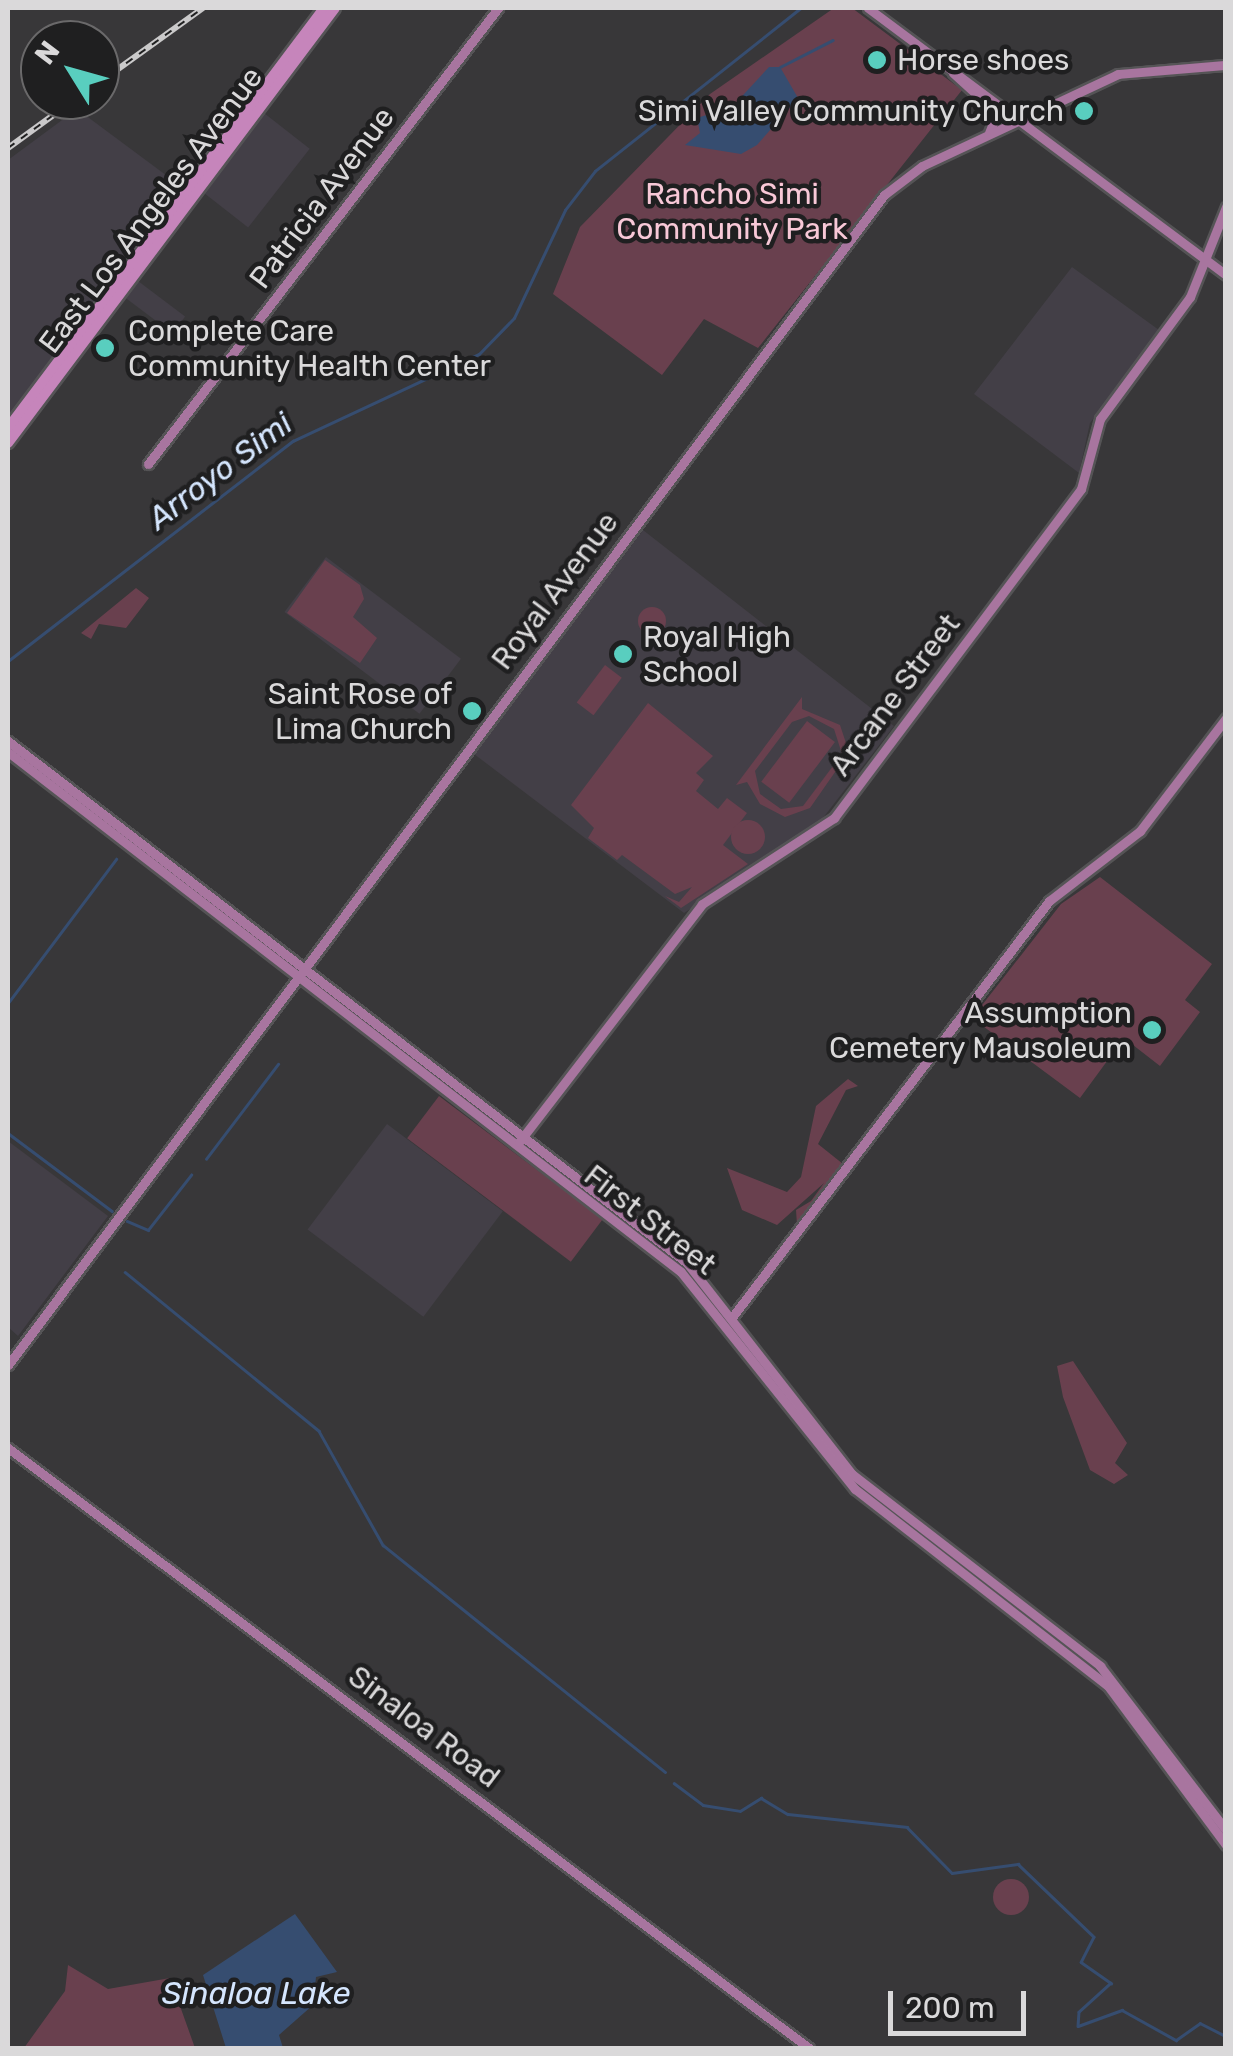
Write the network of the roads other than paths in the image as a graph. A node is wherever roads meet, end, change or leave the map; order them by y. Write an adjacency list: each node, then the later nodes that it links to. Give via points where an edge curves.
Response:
1 (324, 8): 12 (main road, East Los Angeles Avenue)
2 (335, 8): 12 (main road, East Los Angeles Avenue)
3 (498, 8): 15 (main road, Patricia Avenue)
4 (868, 8): 6 (main road)
5 (1226, 65): 7 (main road, Royal Avenue, via 1136,69)
6 (952, 70): 7 (main road); 8 (main road, via 997,113)
7 (1020, 121): 8 (main road, Royal Avenue); 10 (main road)
8 (984, 138): 19 (main road, Royal Avenue, via 910,173 877,204)
9 (1226, 207): 10 (main road, Arcane Street)
10 (1203, 258): 11 (main road); 20 (main road, Arcane Street, via 1182,310 1100,419 1074,500 834,818 702,904)
11 (1226, 274)
12 (117, 288): 13 (main road, East Los Angeles Avenue); 14 (main road, East Los Angeles Avenue)
13 (8, 428)
14 (8, 443)
15 (148, 464)
16 (1226, 718): 21 (main road, via 1140,832 1049,901)
17 (8, 740): 19 (main road, First Street, via 241,914)
18 (8, 752): 19 (main road, First Street, via 238,923)
19 (298, 976): 20 (main road, First Street); 22 (main road, Royal Avenue)
20 (518, 1142): 21 (main road, First Street)
21 (730, 1317): 24 (main road, First Street, via 852,1474 1100,1666); 25 (main road, First Street, via 855,1488 1108,1686)
22 (8, 1365)
23 (8, 1448): 26 (main road, Sinaloa Road)
24 (1226, 1830)
25 (1226, 1845)
26 (809, 2048)

